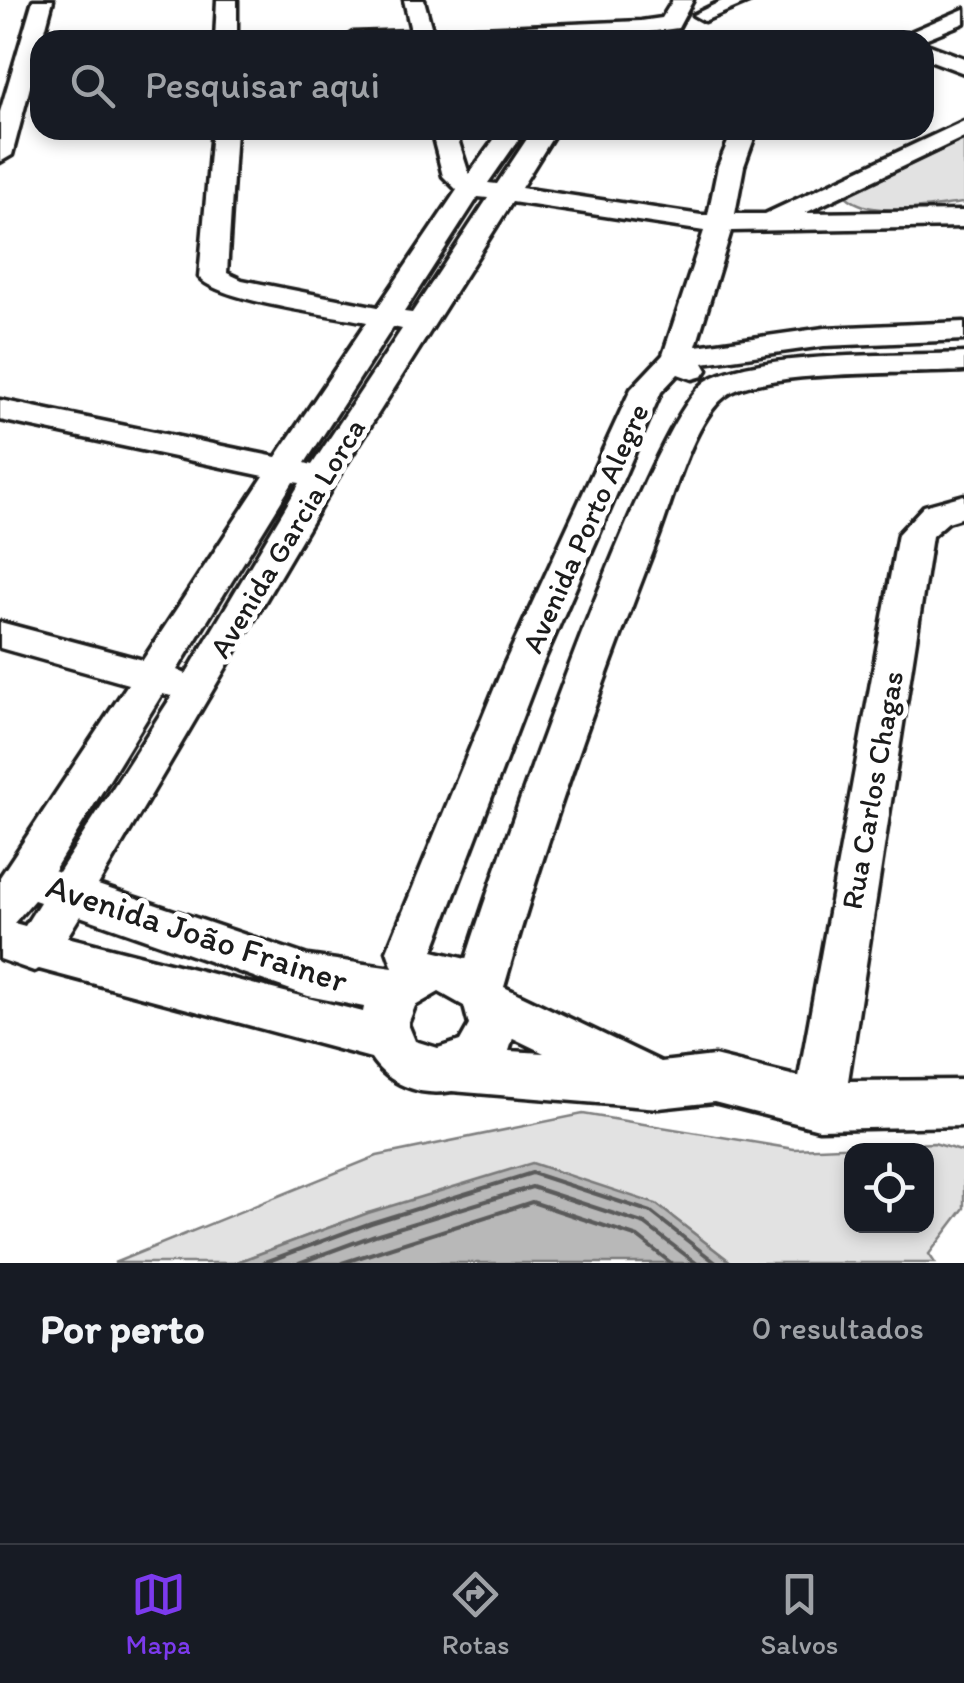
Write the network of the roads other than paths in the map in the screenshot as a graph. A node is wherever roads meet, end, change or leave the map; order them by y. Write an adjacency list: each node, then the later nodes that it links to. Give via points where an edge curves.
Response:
1 (43, 0): 9 (street)
2 (227, 0): 10 (street)
3 (414, 0): 11 (street)
4 (596, 0): 12 (street)
5 (683, 0): 13 (street, via 670,22)
6 (743, 0): 7 (street)
7 (707, 7): 14 (street, via 698,24)
8 (964, 15): 15 (street)
9 (35, 30)
10 (226, 30)
11 (421, 30)
12 (604, 30)
13 (636, 30)
14 (685, 30)
15 (927, 30)
16 (934, 54): 19 (street)
17 (0, 57): 18 (street)
18 (27, 62): 26 (street)
19 (964, 66)
20 (964, 128): 29 (street)
21 (223, 140): 31 (street, via 212,277 234,287)
22 (447, 140): 27 (street, via 456,176)
23 (510, 140): 27 (street, Avenida Garcia Lorca)
24 (535, 140): 27 (street, Avenida Garcia Lorca)
25 (741, 140): 30 (street)
26 (0, 155)
27 (487, 190): 30 (street); 31 (street, Avenida Garcia Lorca)
28 (964, 219): 29 (street)
29 (768, 221): 30 (street)
30 (720, 223): 33 (street)
31 (402, 319): 37 (street, Avenida Garcia Lorca); 38 (street, Avenida Garcia Lorca)
32 (964, 331): 33 (street, via 824,338)
33 (677, 358): 35 (street); 46 (street, Avenida Porto Alegre, via 648,389 523,665 410,951)
34 (964, 362): 35 (street, via 772,372)
35 (716, 388): 47 (street, Avenida Porto Alegre, via 684,430 616,598 503,908)
36 (0, 410): 37 (street)
37 (284, 470): 38 (street); 41 (street, Avenida Garcia Lorca)
38 (321, 477): 42 (street, Avenida Garcia Lorca)
39 (964, 506): 52 (street, Rua Carlos Chagas, via 926,519 915,534)
40 (0, 635): 41 (street)
41 (149, 677): 42 (street); 43 (street, Avenida Garcia Lorca)
42 (198, 688): 44 (street, Avenida Garcia Lorca)
43 (9, 885): 44 (street, Avenida João Frainer)
44 (70, 896): 45 (street, Avenida Garcia Lorca); 46 (street, Avenida João Frainer, via 308,976)
45 (17, 945): 48 (street, Avenida João Frainer)
46 (407, 983): 47 (street, via 452,973); 48 (street, via 383,1018)
47 (485, 996): 49 (street, via 493,1028 489,1041); 50 (street)
48 (387, 1040): 49 (street, via 417,1068)
49 (453, 1069): 50 (street)
50 (659, 1085): 52 (street, via 714,1079)
51 (964, 1104): 52 (street)
52 (819, 1105)

